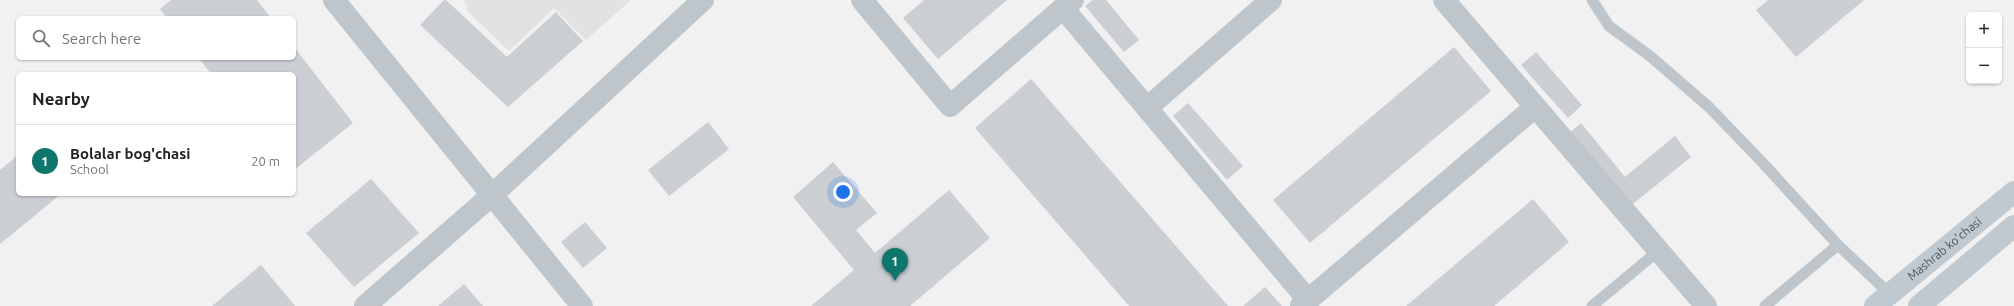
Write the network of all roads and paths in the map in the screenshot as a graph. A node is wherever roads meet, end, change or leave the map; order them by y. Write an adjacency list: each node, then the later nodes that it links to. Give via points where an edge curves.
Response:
1 (334, 0): 11 (street)
2 (704, 0): 11 (street)
3 (862, 0): 7 (street, via 950,106)
4 (1271, 0): 9 (street)
5 (1444, 0): 8 (street)
6 (1592, 0): 14 (lane, via 1609,26 1650,56 1709,107)
7 (1068, 4): 9 (street)
8 (1536, 107): 16 (street); 18 (street)
9 (1147, 108): 18 (street)
10 (2014, 192): 13 (main road, Mashrab ko'chasi)
11 (492, 195): 19 (street); 20 (street)
12 (2014, 226): 15 (main road)
13 (1969, 229): 15 (main road); 17 (main road, Mashrab ko'chasi)
14 (1838, 245): 17 (lane); 23 (lane)
15 (1986, 249): 24 (main road)
16 (1657, 252): 21 (lane); 22 (street)
17 (1882, 300)
18 (1304, 303)
19 (368, 305)
20 (582, 306)
21 (1592, 306)
22 (1706, 306)
23 (1765, 306)
24 (1919, 306)

